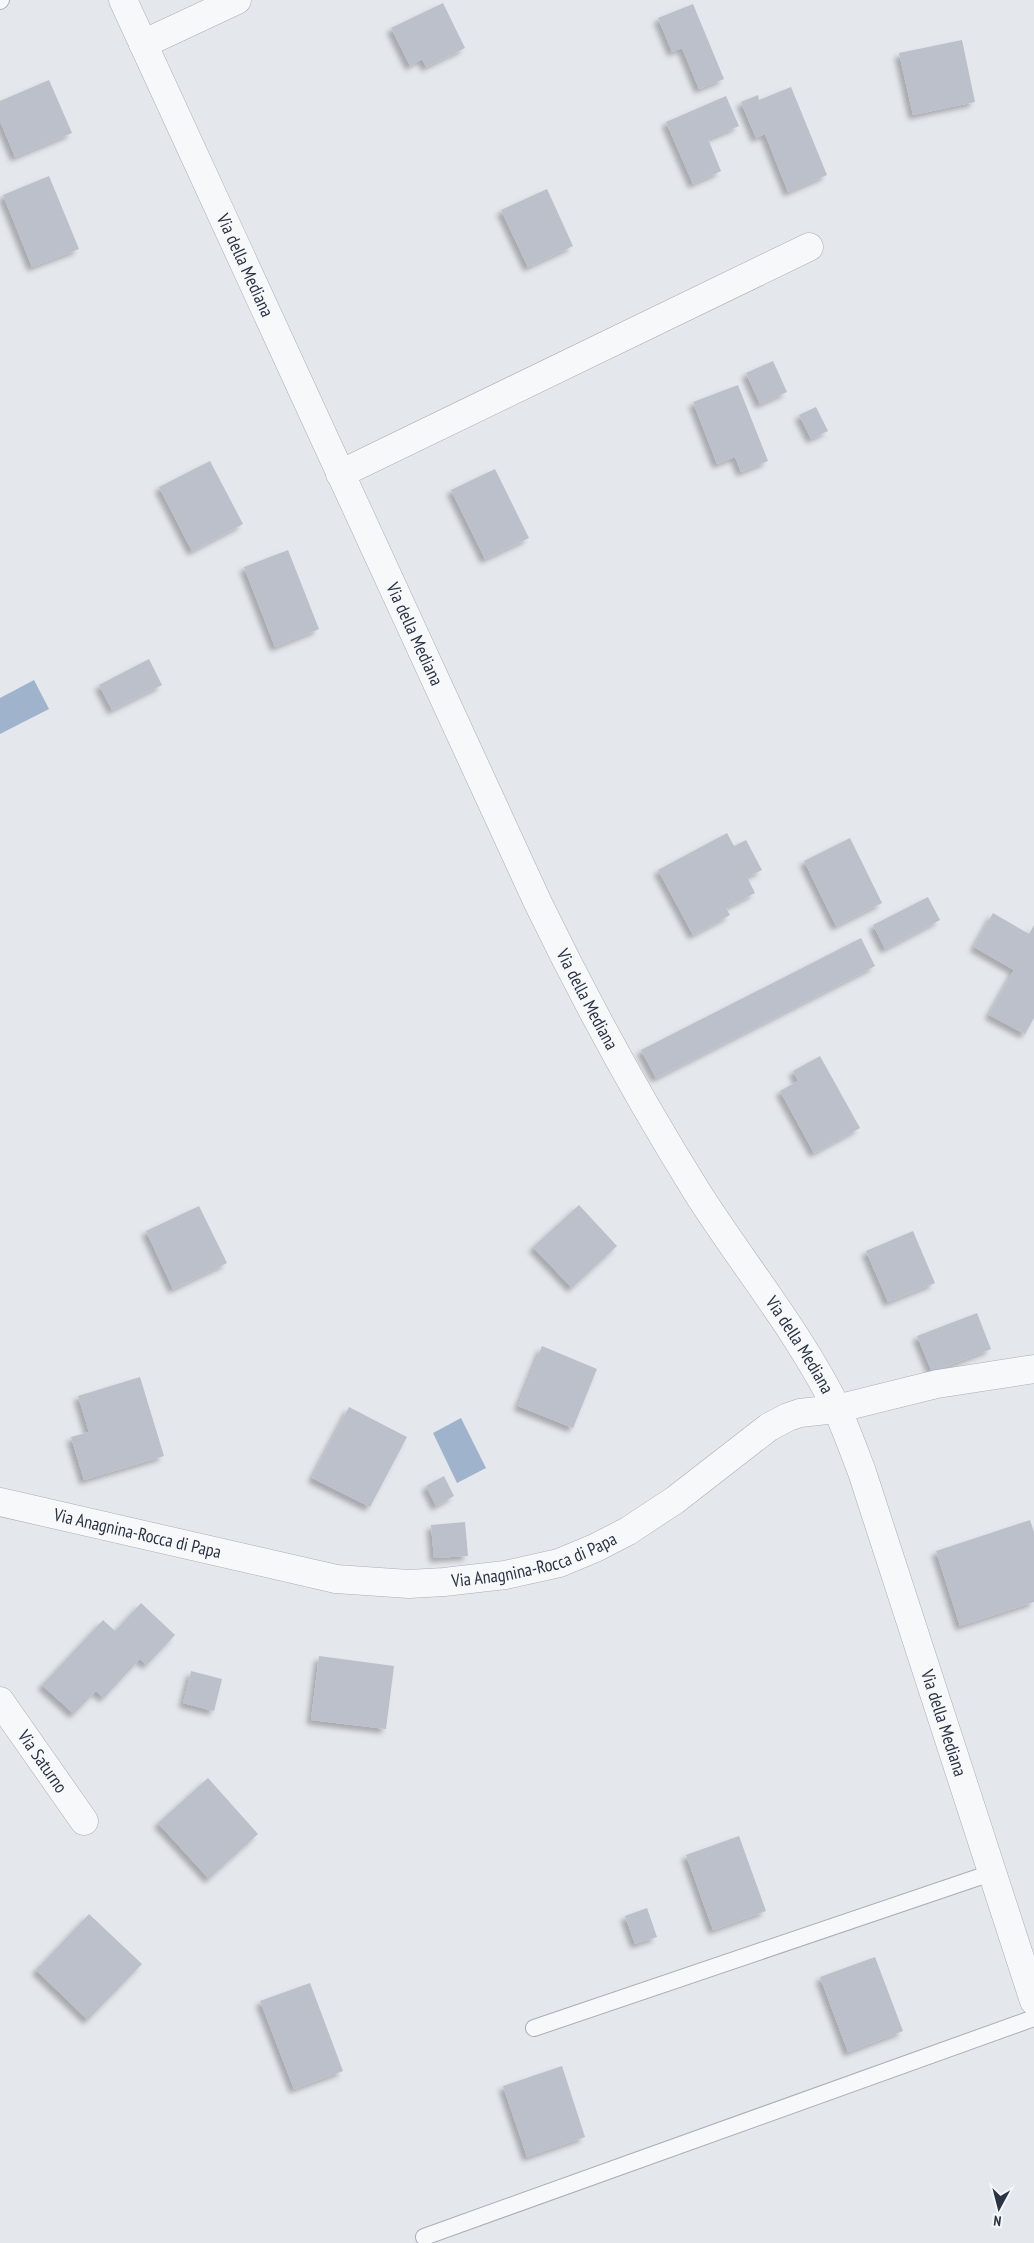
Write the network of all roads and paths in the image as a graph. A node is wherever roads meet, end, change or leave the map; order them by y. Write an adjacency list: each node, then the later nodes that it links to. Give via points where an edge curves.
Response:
1 (123, 0): 3 (street, Via della Mediana)
2 (237, 0): 3 (street)
3 (143, 44): 5 (street, Via della Mediana)
4 (809, 247): 5 (street)
5 (340, 474): 7 (street, Via della Mediana, via 538,903 594,1015 698,1192 800,1346)
6 (1034, 1369): 7 (street, Via Anagnina-Rocca di Papa, via 937,1384)
7 (836, 1408): 8 (street, Via Anagnina-Rocca di Papa, via 800,1413 778,1422 658,1512 595,1548 559,1563 476,1579 410,1584 336,1579); 11 (street, Via della Mediana, via 862,1472)
8 (0, 1502)
9 (0, 1701): 10 (street, Via Saturno)
10 (84, 1821)
11 (991, 1873): 12 (street, Via della Mediana); 14 (lane)
12 (1034, 2001)
13 (1034, 2018): 15 (lane)
14 (534, 2028)
15 (424, 2237)

